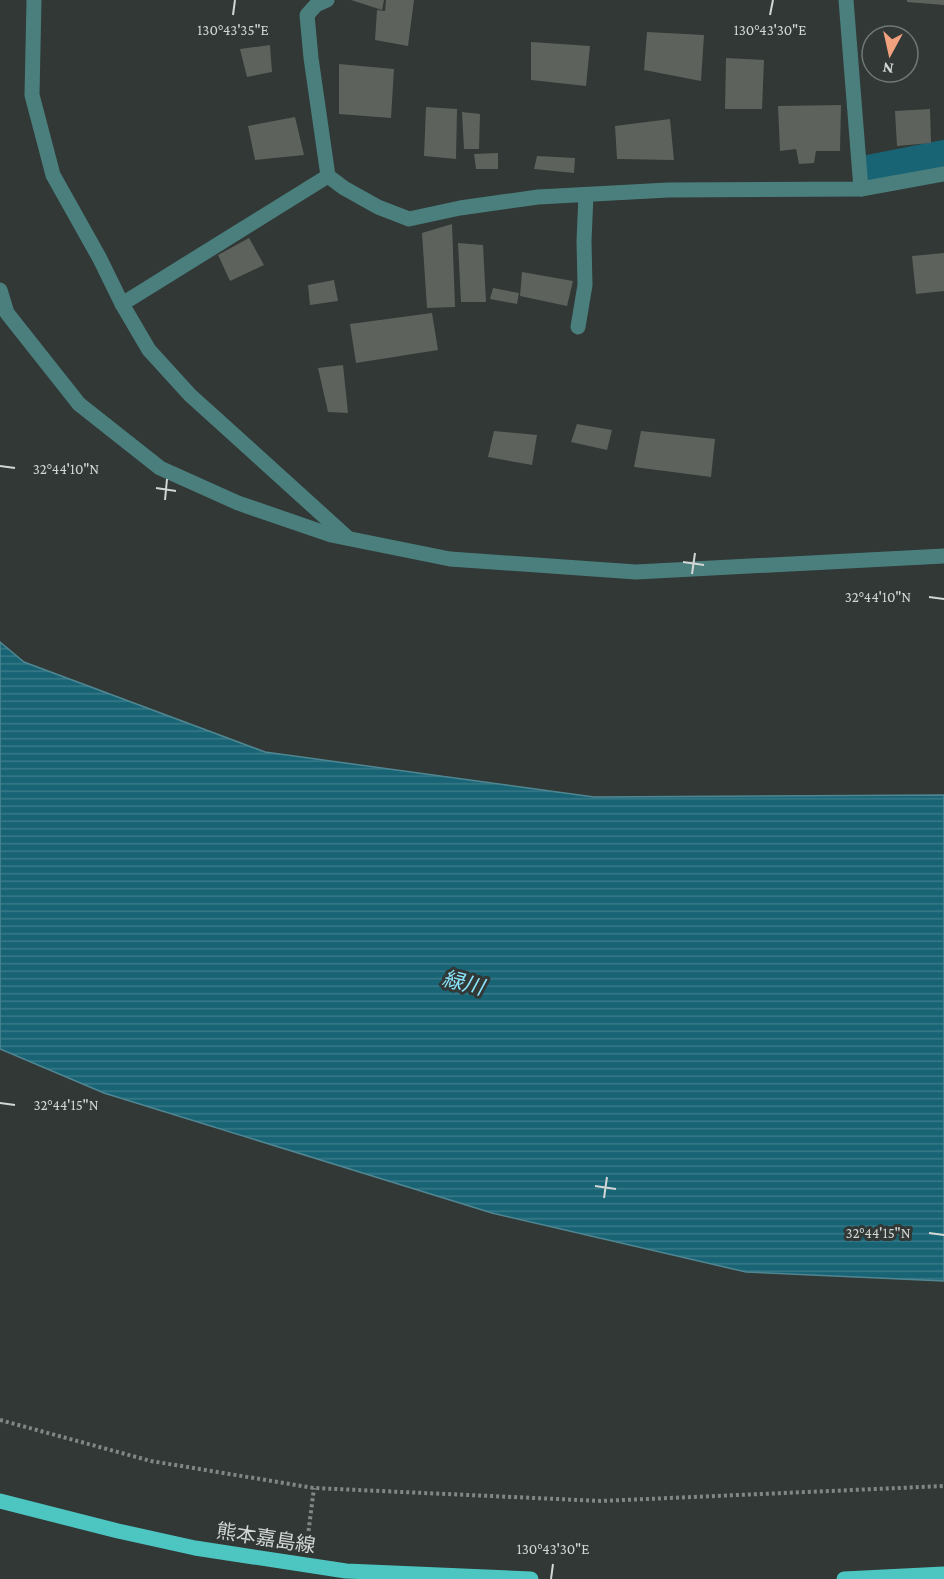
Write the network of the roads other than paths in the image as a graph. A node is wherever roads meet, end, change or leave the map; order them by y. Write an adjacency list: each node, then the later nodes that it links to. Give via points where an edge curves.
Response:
1 (34, 0): 9 (street, via 32,95 52,175)
2 (327, 0): 5 (street, via 307,15)
3 (846, 0): 6 (street)
4 (944, 174): 6 (street)
5 (328, 176): 7 (street, via 378,207 409,219 538,197); 9 (street)
6 (861, 189): 7 (street, via 668,190)
7 (586, 195): 10 (street, via 585,285)
8 (0, 290): 11 (street, via 7,313 79,404 160,468 238,503)
9 (122, 304): 11 (street, via 149,350 190,395)
10 (578, 327)
11 (349, 539): 12 (street, via 450,559 636,572)
12 (944, 556)
13 (0, 1500): 15 (main road, 熊本嘉島線, via 195,1548 304,1565 346,1571)
14 (944, 1574): 16 (main road)
15 (531, 1579)
16 (844, 1579)

